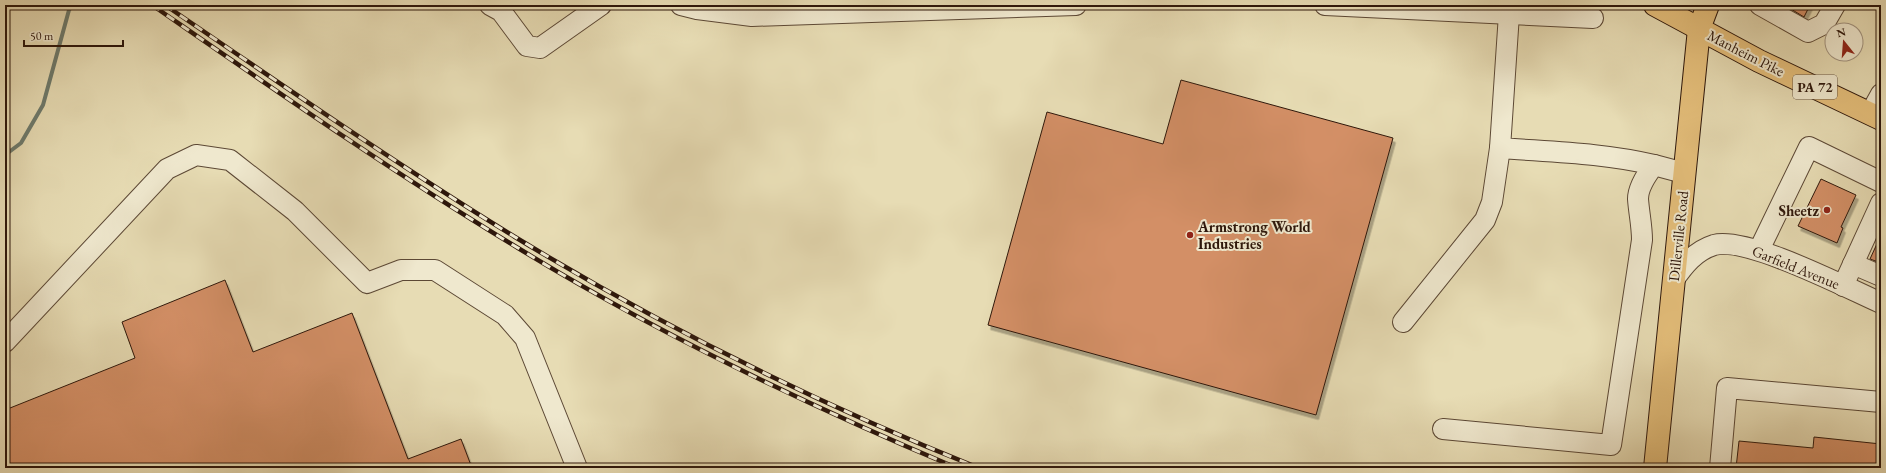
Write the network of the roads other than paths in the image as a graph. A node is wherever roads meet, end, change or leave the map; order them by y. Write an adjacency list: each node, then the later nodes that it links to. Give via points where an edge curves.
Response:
1 (490, 5): 2 (street, via 500,11 527,46 540,48)
2 (601, 5)
3 (682, 5): 11 (street, via 713,12 752,16)
4 (1076, 5): 11 (street)
5 (1325, 5): 10 (street)
6 (1655, 5): 14 (main road, Manheim Pike / PA 72)
7 (1708, 5): 14 (main road, Dillerville Road)
8 (1760, 5): 9 (street, via 1808,32 1824,24)
9 (1835, 5)
10 (1475, 8): 12 (street)
11 (807, 10)
12 (1509, 14): 13 (street); 17 (street)
13 (1593, 18)
14 (1699, 29): 16 (main road, Manheim Pike / PA 72); 19 (main road, Dillerville Road)
15 (1881, 94): 16 (street)
16 (1876, 117)
17 (1500, 148): 18 (street, via 1596,155); 28 (street, via 1492,202 1485,220)
18 (1654, 165): 19 (street); 31 (street, via 1647,174 1638,198 1642,240 1611,445)
19 (1684, 173): 25 (main road, Dillerville Road)
20 (1881, 182): 22 (street, via 1809,147)
21 (1881, 203): 23 (street)
22 (1759, 250): 25 (street, Garfield Avenue, via 1722,244 1710,247 1689,260); 26 (street, Garfield Avenue)
23 (1854, 264): 24 (street); 26 (street)
24 (1881, 276)
25 (1673, 281): 33 (main road, Dillerville Road)
26 (1843, 286): 27 (street, Garfield Avenue)
27 (1881, 303)
28 (1402, 322)
29 (5, 342): 32 (street, via 166,169 196,155 230,160 295,211 367,283 401,270 435,270 505,315 525,338)
30 (1881, 402): 34 (street, via 1727,388)
31 (1443, 429)
32 (577, 468)
33 (1655, 468)
34 (1720, 468)

